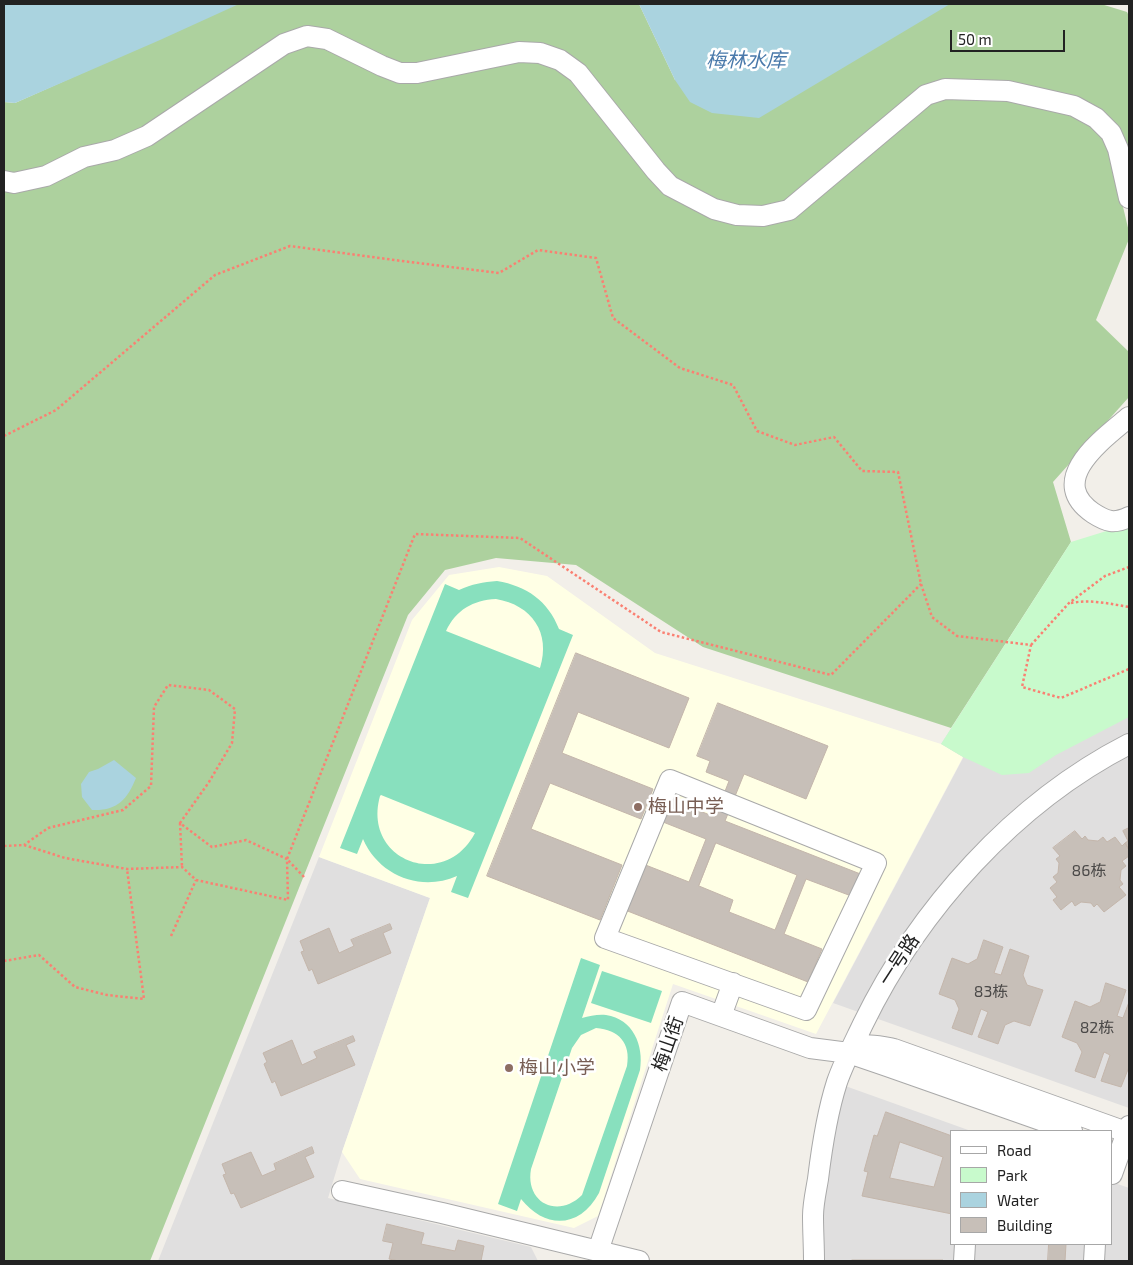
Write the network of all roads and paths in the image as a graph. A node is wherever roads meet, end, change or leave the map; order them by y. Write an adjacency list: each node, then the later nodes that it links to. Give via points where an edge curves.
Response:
1 (4, 181): 2 (street, via 46,176 84,157 115,150 147,136 284,44 307,36 327,39 400,73 416,73 518,52 540,53 560,60 578,73 670,186 714,209 737,215 762,216 789,210 926,95 945,90 1008,92 1074,106 1096,118 1111,133)
2 (1129, 198)
3 (1129, 417): 5 (street, via 1085,457 1074,476 1075,492 1086,508 1102,518 1118,522)
4 (4, 436): 7 (path, via 56,410 215,275 290,246 499,272 538,250 596,258 613,318 680,368 733,386 757,431 795,445 834,437 862,471 898,472)
5 (1129, 517)
6 (1129, 567): 8 (path, via 1105,576)
7 (920, 584): 10 (path, via 932,617 957,636); 16 (path, via 831,675 661,632 520,538 415,534)
8 (1069, 603): 9 (path, via 1079,601); 10 (path)
9 (1129, 607)
10 (1031, 645): 11 (path, via 1022,687 1061,698)
11 (1129, 668)
12 (1129, 744): 25 (street, 一号路, via 1059,788 1006,831 958,880 915,934 894,967)
13 (180, 823): 14 (path, via 232,742 235,710 209,690 168,684 154,707 151,786 123,810 48,828); 16 (path, via 212,846 246,840); 17 (path)
14 (24, 845): 15 (path); 18 (path, via 65,858)
15 (4, 846)
16 (287, 859): 19 (path); 20 (path, via 288,900)
17 (182, 867): 18 (path); 20 (path)
18 (127, 869): 22 (path, via 144,999 74,988 39,955)
19 (304, 877)
20 (196, 880): 21 (path)
21 (171, 936)
22 (4, 961)
23 (733, 983): 23 (street, via 605,938 670,780 876,863 806,1010); 24 (street)
24 (721, 1016): 25 (street, 梅山街, via 810,1048); 34 (street, 梅山街, via 682,1002)
25 (848, 1053): 26 (street, 梅山街); 27 (street, 梅山街, via 859,1046 894,1049); 36 (street, 一号路, via 823,1137 813,1214)
26 (1069, 1130)
27 (1102, 1130)
28 (1113, 1134): 29 (street, 梅山街)
29 (1125, 1139): 30 (street)
30 (1113, 1171)
31 (342, 1191): 34 (street)
32 (965, 1245): 37 (street)
33 (1095, 1245): 38 (street)
34 (598, 1251): 35 (street)
35 (639, 1261)
36 (814, 1261)
37 (964, 1261)
38 (1094, 1261)

